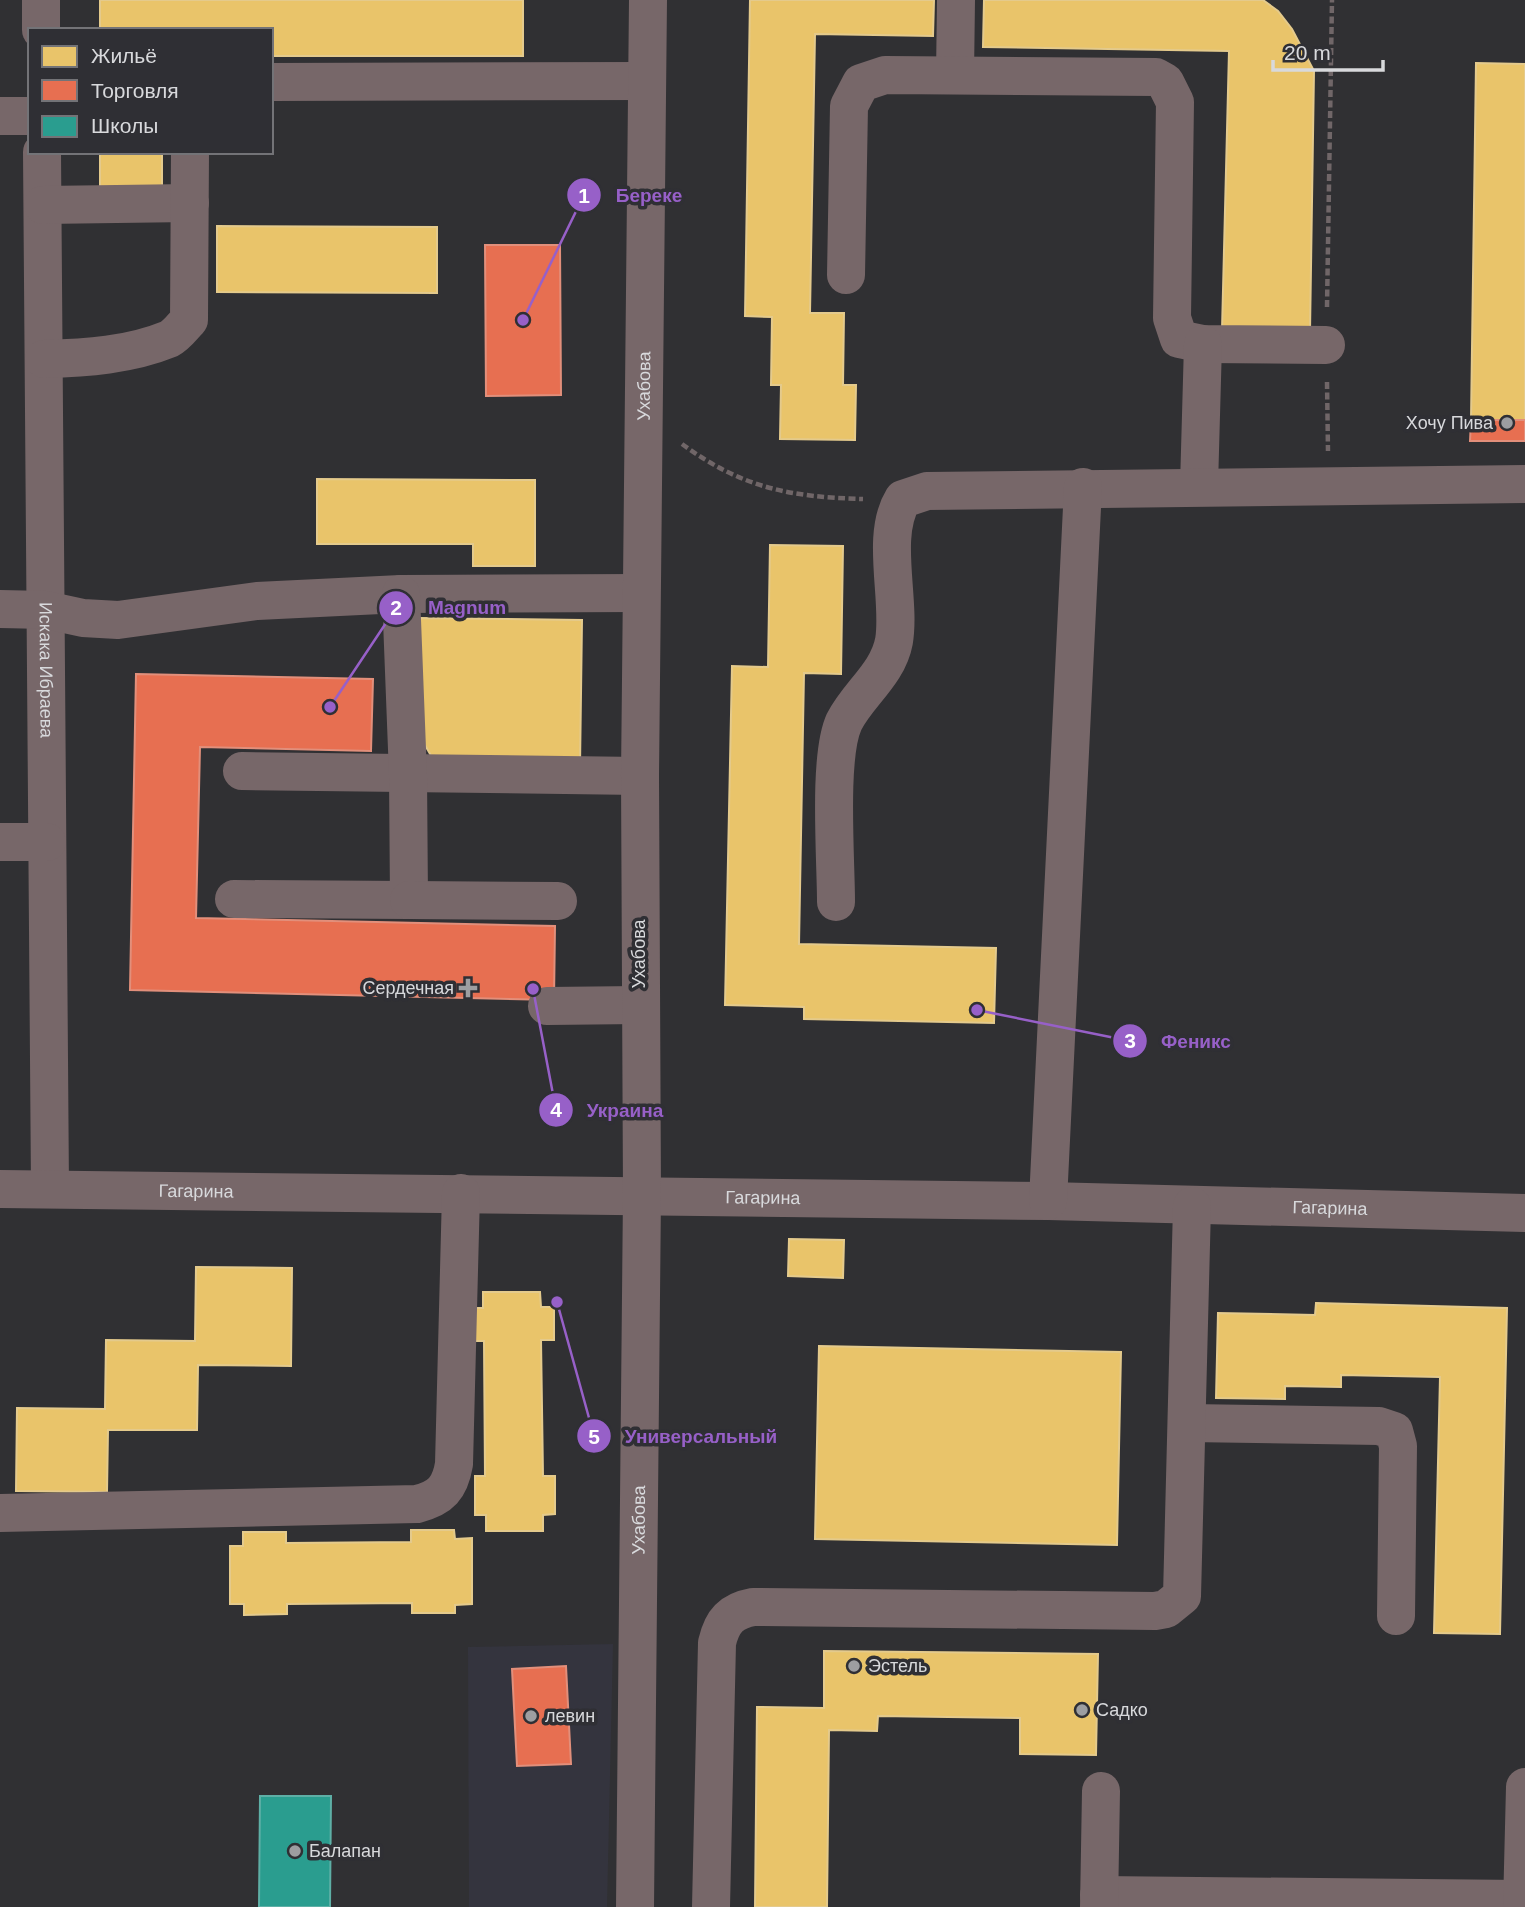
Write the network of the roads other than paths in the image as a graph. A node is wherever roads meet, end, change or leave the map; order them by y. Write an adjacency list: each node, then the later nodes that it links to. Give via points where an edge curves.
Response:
1 (41, 0): 4 (street)
2 (648, 0): 6 (street, Ухабова)
3 (956, 0): 5 (street)
4 (41, 28)
5 (955, 75): 14 (street, via 885,75 861,83 853,93); 15 (street, via 1145,76 1165,82 1175,102 1172,318 1179,339)
6 (647, 81): 7 (street); 21 (street, Ухабова)
7 (273, 82)
8 (0, 116): 9 (street)
9 (28, 116)
10 (42, 154): 13 (street, Искака Ибраева)
11 (191, 154): 12 (street)
12 (190, 203): 13 (street); 17 (street, via 189,320 172,338 139,347 97,358)
13 (43, 205): 17 (street, Искака Ибраева)
14 (846, 275)
15 (1203, 344): 16 (street); 19 (street)
16 (1326, 345)
17 (44, 359): 24 (street, Искака Ибраева)
18 (1525, 484): 19 (street)
19 (1199, 486): 20 (street)
20 (1083, 487): 33 (street, via 927,491 903,499 894,521 894,641 888,660 845,720 836,751); 40 (street)
21 (641, 593): 22 (street); 27 (street, Ухабова)
22 (401, 594): 24 (street, via 257,601 118,620); 26 (street)
23 (0, 609): 24 (street)
24 (46, 610): 29 (street, Искака Ибраева)
25 (242, 771): 26 (street)
26 (408, 775): 27 (street); 31 (street)
27 (640, 776): 34 (street, Ухабова)
28 (0, 842): 29 (street)
29 (47, 842): 37 (street, Искака Ибраева)
30 (234, 899): 31 (street)
31 (409, 900): 32 (street)
32 (558, 901)
33 (836, 902)
34 (639, 1005): 35 (street); 39 (street, Ухабова)
35 (547, 1006)
36 (0, 1189): 37 (street, Гагарина)
37 (50, 1189): 38 (street, Гагарина)
38 (461, 1193): 39 (street, Гагарина); 44 (street, via 454,1464 444,1492 433,1500)
39 (642, 1194): 40 (street, Гагарина); 50 (street, Ухабова)
40 (1048, 1200): 41 (street, Гагарина)
41 (1192, 1206): 42 (street, Гагарина); 43 (street)
42 (1525, 1213)
43 (1189, 1423): 45 (street, via 1379,1426 1394,1431 1398,1446); 51 (street, via 1185,1584 1182,1596 1166,1609 754,1607 729,1616 717,1643)
44 (0, 1513)
45 (1396, 1616)
46 (1525, 1787): 49 (street)
47 (1101, 1791): 48 (street)
48 (1099, 1901): 49 (street)
49 (1522, 1903)
50 (635, 1907)
51 (711, 1907)

